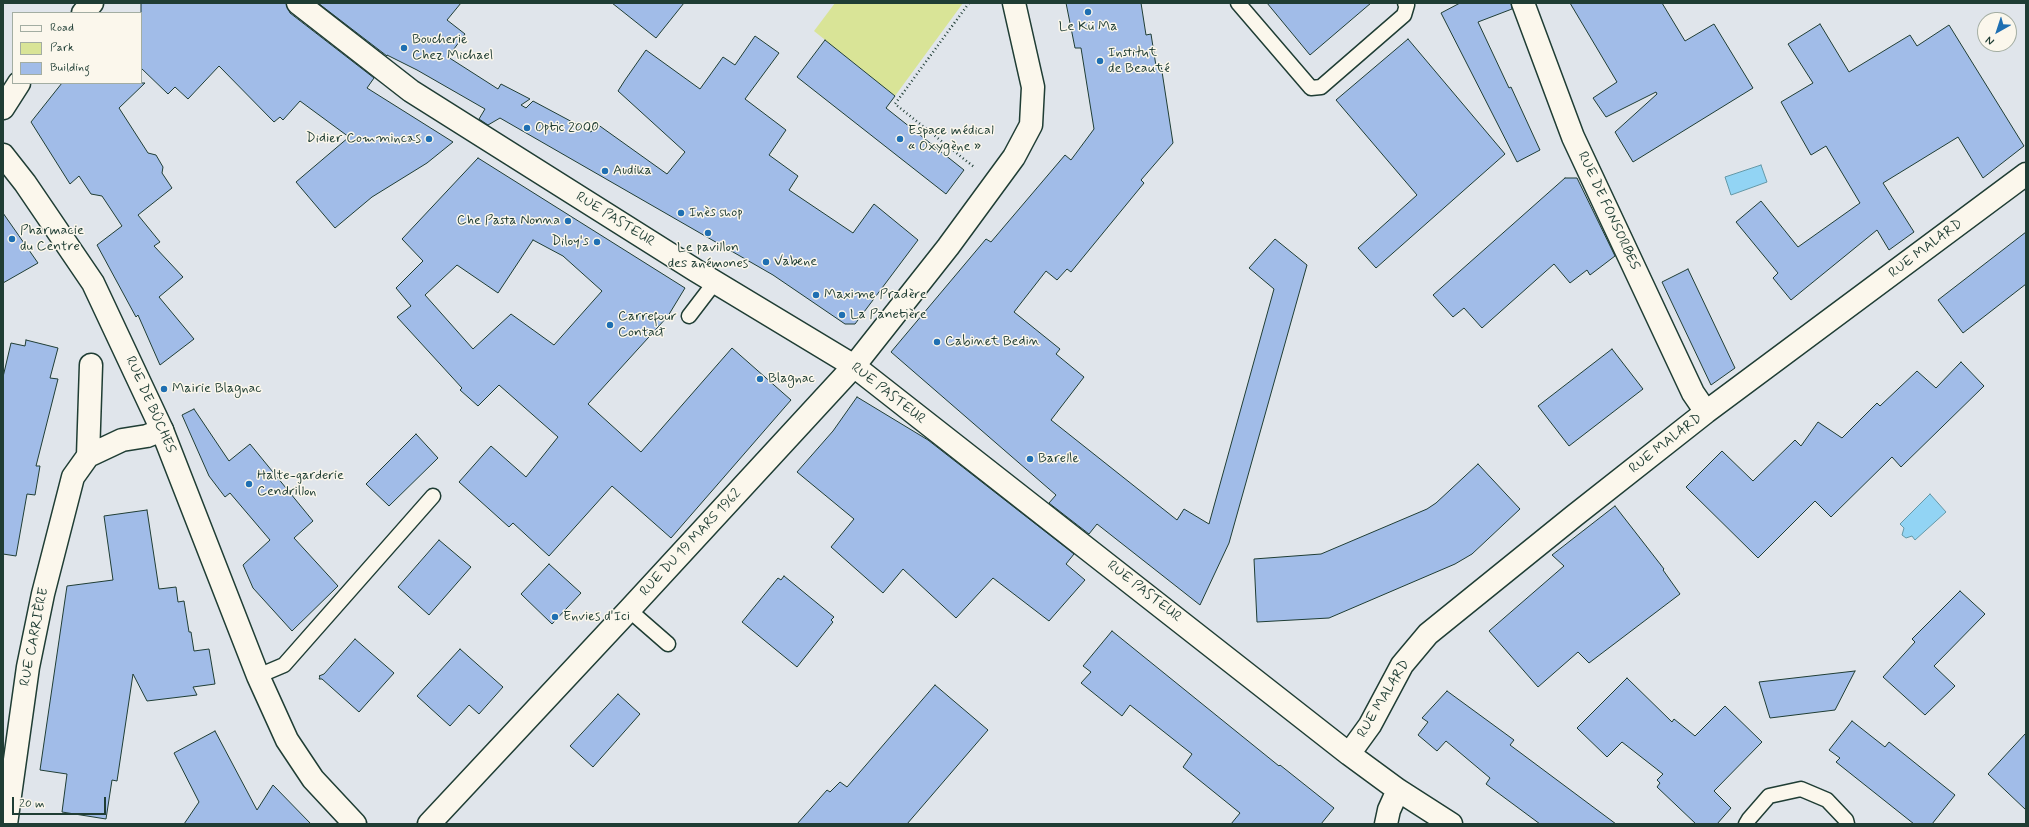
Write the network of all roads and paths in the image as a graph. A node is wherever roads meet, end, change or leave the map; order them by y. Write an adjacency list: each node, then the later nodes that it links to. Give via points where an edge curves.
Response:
1 (92, 3): 8 (street)
2 (298, 3): 14 (street, RUE PASTEUR, via 411,91)
3 (969, 3): 13 (path, via 895,104)
4 (1014, 3): 13 (street, RUE DU 19 MARS 1962, via 1033,87 1031,125 1014,157)
5 (1238, 3): 6 (lane, via 1311,88 1321,87 1404,15 1407,5)
6 (1405, 3)
7 (1523, 3): 18 (street, RUE DE FONSORBES, via 1573,137 1693,393)
8 (84, 12)
9 (18, 84): 10 (street)
10 (3, 108)
11 (3, 155): 19 (street, RUE DE BÛCHES, via 61,234 93,283)
12 (2026, 174): 18 (street, RUE MALARD)
13 (995, 184): 17 (street, RUE DU 19 MARS 1962, via 948,248)
14 (715, 282): 15 (lane); 17 (street, RUE PASTEUR)
15 (689, 316)
16 (90, 364): 20 (street)
17 (854, 366): 22 (street, RUE DU 19 MARS 1962); 25 (street, RUE PASTEUR)
18 (1706, 412): 25 (street, RUE MALARD, via 1428,634 1402,665 1370,725)
19 (162, 430): 20 (street, RUE CARRIÈRE, via 147,436 122,440); 24 (street, RUE DE BÛCHES)
20 (88, 456): 27 (street, RUE CARRIÈRE, via 73,477 43,594 19,721)
21 (433, 496): 24 (lane, via 284,665)
22 (630, 610): 23 (lane); 29 (street, RUE DU 19 MARS 1962)
23 (668, 644)
24 (258, 676): 28 (street, RUE DE BÛCHES, via 287,740 313,779)
25 (1349, 754): 26 (street, RUE PASTEUR)
26 (1398, 790): 30 (street); 31 (street, RUE PASTEUR)
27 (6, 824)
28 (356, 824)
29 (428, 824)
30 (1386, 824)
31 (1451, 824)
32 (1746, 824): 33 (lane, via 1769,796 1801,788 1827,800)
33 (1847, 824)

